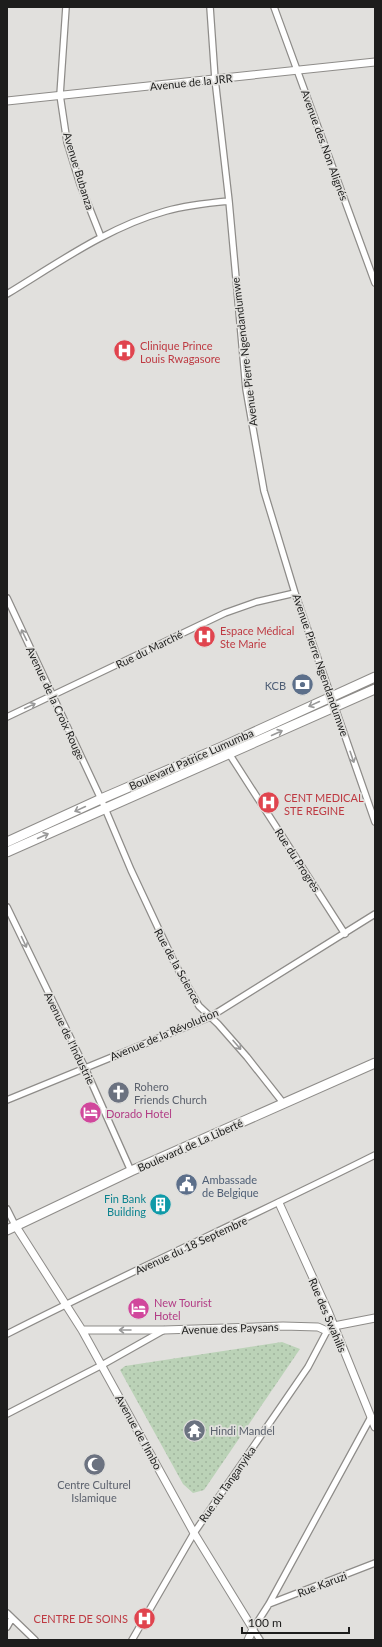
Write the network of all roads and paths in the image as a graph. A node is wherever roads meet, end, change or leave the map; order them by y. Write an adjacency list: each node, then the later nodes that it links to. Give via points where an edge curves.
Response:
1 (66, 7): 7 (street, Avenue Bubanza)
2 (210, 7): 6 (street, Avenue Pierre Ngendandumwe)
3 (274, 7): 5 (street, Avenue des Non Alignés)
4 (375, 62): 5 (street, Avenue de la JRR)
5 (298, 71): 6 (street, Avenue de la JRR); 11 (street, Avenue des Non Alignés)
6 (215, 79): 7 (street, Avenue de la JRR); 9 (street, Avenue Pierre Ngendandumwe)
7 (60, 95): 8 (street, Avenue de la JRR); 10 (street, Avenue Bubanza, via 68,142 80,184)
8 (7, 101)
9 (229, 201): 10 (street, via 166,211); 13 (street, Avenue Pierre Ngendandumwe, via 248,402 264,491)
10 (101, 237): 12 (street)
11 (375, 283)
12 (7, 294)
13 (296, 593): 17 (street, Rue du Marché, via 256,602 225,613); 18 (street, Avenue Pierre Ngendandumwe)
14 (7, 598): 17 (street, Avenue de la Croix Rouge, one-way to 14)
15 (375, 677): 18 (main road, Boulevard Patrice Lumumba)
16 (375, 689): 19 (main road, Boulevard Patrice Lumumba)
17 (54, 695): 20 (street, Rue du Marché, one-way to 17); 23 (street, Avenue de la Croix Rouge)
18 (331, 697): 19 (street, Avenue Pierre Ngendandumwe); 21 (main road, Boulevard Patrice Lumumba, one-way to 21)
19 (335, 707): 22 (main road, Boulevard Patrice Lumumba, one-way to 19); 25 (street, Avenue Pierre Ngendandumwe, one-way to 25)
20 (7, 717)
21 (224, 746): 22 (street, Rue du Progrès); 23 (main road, Boulevard Patrice Lumumba)
22 (229, 755): 24 (main road, Boulevard Patrice Lumumba); 30 (street, Rue du Progrès)
23 (101, 799): 24 (street, Avenue de la Croix Rouge); 26 (main road, Boulevard Patrice Lumumba, one-way to 26)
24 (105, 808): 27 (main road, Boulevard Patrice Lumumba, one-way to 24); 31 (street, Rue de la Science, via 167,949 199,1006)
25 (375, 822)
26 (7, 842)
27 (7, 852)
28 (7, 907): 33 (street, Avenue de l'Industrie, one-way to 33)
29 (375, 914): 30 (street, Avenue de la Révolution)
30 (345, 934): 31 (street, Avenue de la Révolution)
31 (210, 1017): 33 (street, Avenue de la Révolution); 35 (street, Rue de la Science, one-way to 35, via 247,1057)
32 (375, 1063): 35 (main road, Boulevard de La Liberté)
33 (85, 1068): 34 (street, Avenue de la Révolution); 37 (street, Avenue de l'Industrie)
34 (7, 1100)
35 (284, 1104): 37 (main road, Boulevard de La Liberté)
36 (375, 1155): 38 (street, Avenue du 18 Septembre)
37 (131, 1171): 40 (main road, Boulevard de La Liberté)
38 (279, 1203): 41 (street, Avenue du 18 Septembre); 43 (street, Rue des Swahilis)
39 (7, 1208): 40 (street)
40 (11, 1228): 41 (street, Avenue de l'Imbo)
41 (67, 1304): 44 (street, Avenue de l'Imbo); 47 (street, Avenue du 18 Septembre)
42 (375, 1318): 43 (street)
43 (334, 1326): 46 (street); 50 (street, Rue des Swahilis)
44 (82, 1330): 45 (street, Avenue des Paysans, one-way to 44); 48 (street, Avenue de l'Imbo)
45 (164, 1330): 46 (street, Avenue des Paysans, via 283,1326 318,1327); 48 (street)
46 (327, 1331): 52 (street, Rue du Tanganyika, via 308,1367)
47 (7, 1334)
48 (102, 1365): 49 (street); 52 (street, Avenue de l'Imbo)
49 (7, 1414)
50 (373, 1418): 51 (street, Rue des Swahilis); 54 (street)
51 (375, 1427)
52 (194, 1533): 58 (street, Avenue de l'Imbo); 60 (street, Rue du Tanganyika)
53 (375, 1563): 54 (street, Rue Karuzi)
54 (269, 1604): 58 (street)
55 (7, 1613): 56 (street)
56 (12, 1618): 57 (street); 59 (street)
57 (7, 1628)
58 (253, 1629): 61 (street); 62 (street, Avenue de l'Imbo)
59 (35, 1640)
60 (132, 1640)
61 (248, 1640)
62 (260, 1640)

